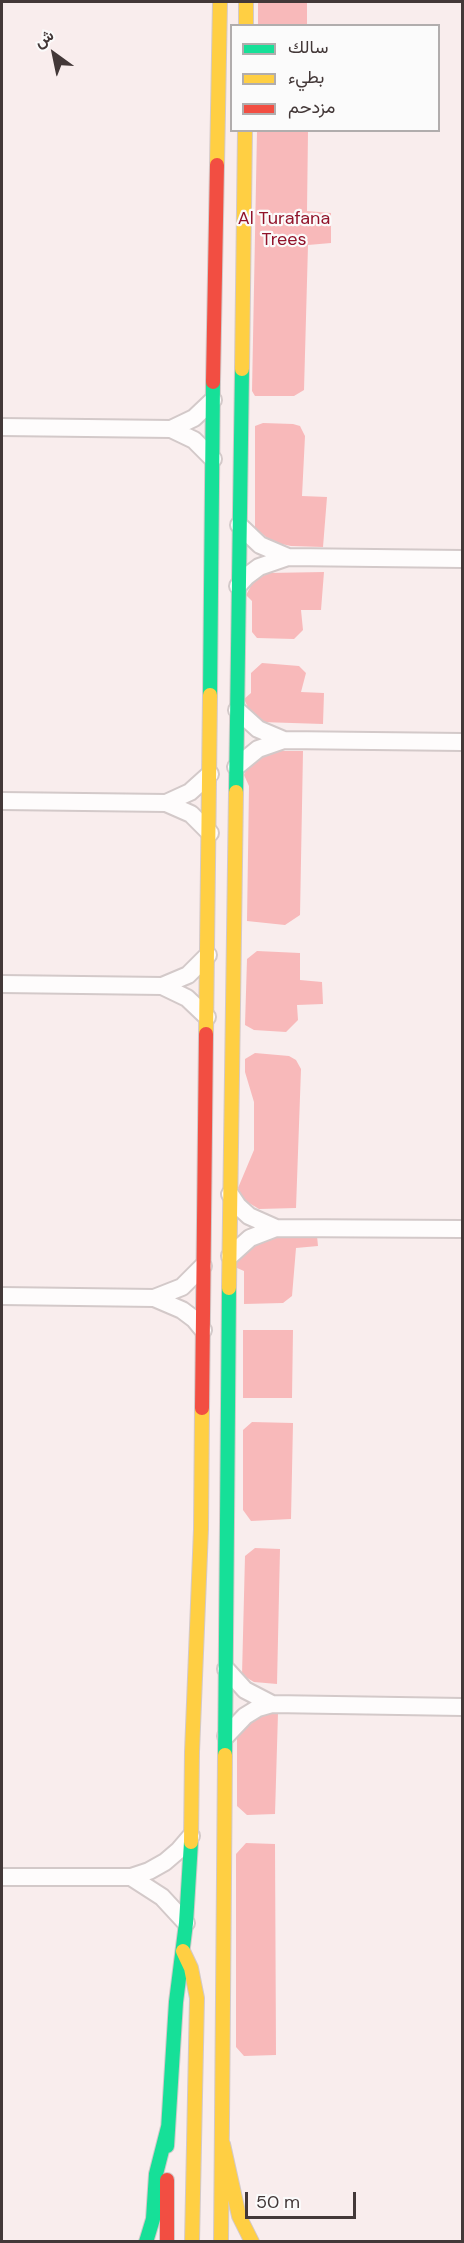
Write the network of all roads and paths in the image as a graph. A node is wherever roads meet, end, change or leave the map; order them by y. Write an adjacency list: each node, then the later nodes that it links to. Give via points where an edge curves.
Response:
1 (220, 2): 5 (main road)
2 (246, 2): 3 (main road)
3 (246, 24)
4 (245, 132): 7 (main road)
5 (214, 332): 6 (main road); 7 (main road, via 225,329 230,378)
6 (213, 400): 9 (street, via 194,418); 10 (main road)
7 (240, 405): 11 (main road)
8 (2, 427): 9 (street)
9 (171, 429): 10 (street, via 194,441)
10 (213, 459): 19 (main road)
11 (239, 525): 12 (street, via 260,545); 14 (main road)
12 (288, 556): 13 (street); 14 (street, via 259,567)
13 (462, 559)
14 (238, 586): 15 (main road)
15 (237, 710): 16 (street, via 258,729); 18 (main road)
16 (284, 740): 17 (street); 18 (street, via 258,749)
17 (462, 742)
18 (236, 767): 27 (main road)
19 (210, 774): 21 (street, via 190,792); 22 (main road)
20 (2, 801): 21 (street)
21 (166, 803): 22 (street, via 190,814)
22 (210, 833): 23 (main road)
23 (208, 955): 25 (street, via 188,975); 26 (main road)
24 (2, 984): 25 (street)
25 (162, 986): 26 (street, via 187,998)
26 (207, 1017): 31 (main road)
27 (230, 1194): 28 (street, via 249,1216); 30 (main road)
28 (276, 1228): 29 (street); 30 (street, via 250,1238)
29 (462, 1229)
30 (230, 1256): 36 (main road)
31 (203, 1266): 33 (street, via 182,1287); 34 (main road)
32 (2, 1296): 33 (street)
33 (154, 1298): 34 (street, via 182,1310)
34 (203, 1330): 35 (main road)
35 (203, 1351): 36 (main road, via 213,1373 214,1442); 41 (main road)
36 (228, 1454): 37 (main road)
37 (226, 1669): 38 (street, via 245,1690); 40 (main road)
38 (272, 1704): 39 (street); 40 (street, via 245,1716)
39 (462, 1707)
40 (226, 1736): 47 (main road)
41 (191, 1836): 43 (street, via 165,1862); 44 (main road)
42 (2, 1876): 43 (street)
43 (131, 1877): 44 (street, via 162,1897)
44 (186, 1923): 45 (main road)
45 (183, 1951): 46 (main road); 50 (main road, via 197,1998)
46 (168, 2127): 48 (main road); 49 (main road)
47 (222, 2144): 51 (main road); 52 (main road, via 239,2216)
48 (146, 2241)
49 (167, 2241)
50 (192, 2241)
51 (221, 2241)
52 (252, 2241)

